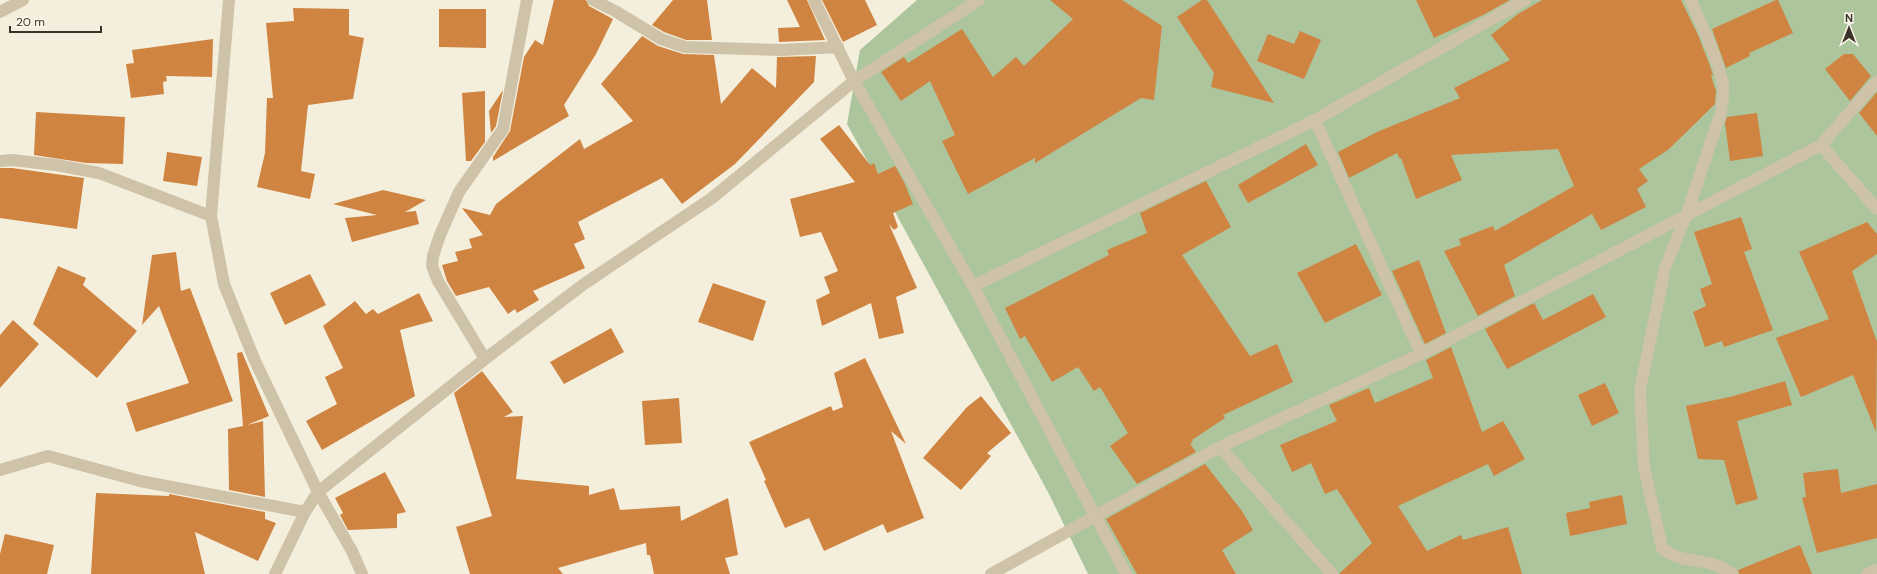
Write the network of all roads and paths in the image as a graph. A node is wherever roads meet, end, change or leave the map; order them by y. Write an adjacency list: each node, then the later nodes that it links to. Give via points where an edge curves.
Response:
1 (23, 0): 9 (street)
2 (229, 0): 17 (street)
3 (527, 0): 21 (street, via 503,129 459,192 433,256 432,266 438,281)
4 (593, 0): 10 (street, via 615,10 661,39 685,46 782,50)
5 (814, 0): 10 (street)
6 (979, 0): 11 (street)
7 (1525, 0): 13 (street)
8 (1691, 0): 18 (street, via 1716,64 1723,86 1723,99 1721,112)
9 (0, 12)
10 (838, 47): 11 (street)
11 (854, 81): 19 (street); 21 (street, via 712,198 584,284)
12 (1877, 81): 14 (street)
13 (1315, 120): 19 (street); 20 (street)
14 (1821, 145): 16 (street); 18 (street)
15 (0, 161): 17 (street, via 49,164 99,173)
16 (1877, 209)
17 (212, 216): 24 (street, via 224,284 254,361)
18 (1686, 216): 20 (street); 33 (street, via 1665,268 1640,390 1644,467 1662,548 1673,556 1707,561)
19 (973, 286): 26 (street)
20 (1421, 354): 22 (street)
21 (484, 359): 24 (street)
22 (1220, 447): 26 (street); 32 (street)
23 (0, 470): 25 (street, via 48,456 140,481)
24 (318, 492): 25 (street); 29 (street, via 352,551)
25 (305, 512): 28 (street)
26 (1095, 516): 30 (street); 31 (street)
27 (1877, 570): 34 (street)
28 (275, 574)
29 (362, 574)
30 (991, 574)
31 (1126, 574)
32 (1332, 574)
33 (1732, 574)
34 (1867, 574)

